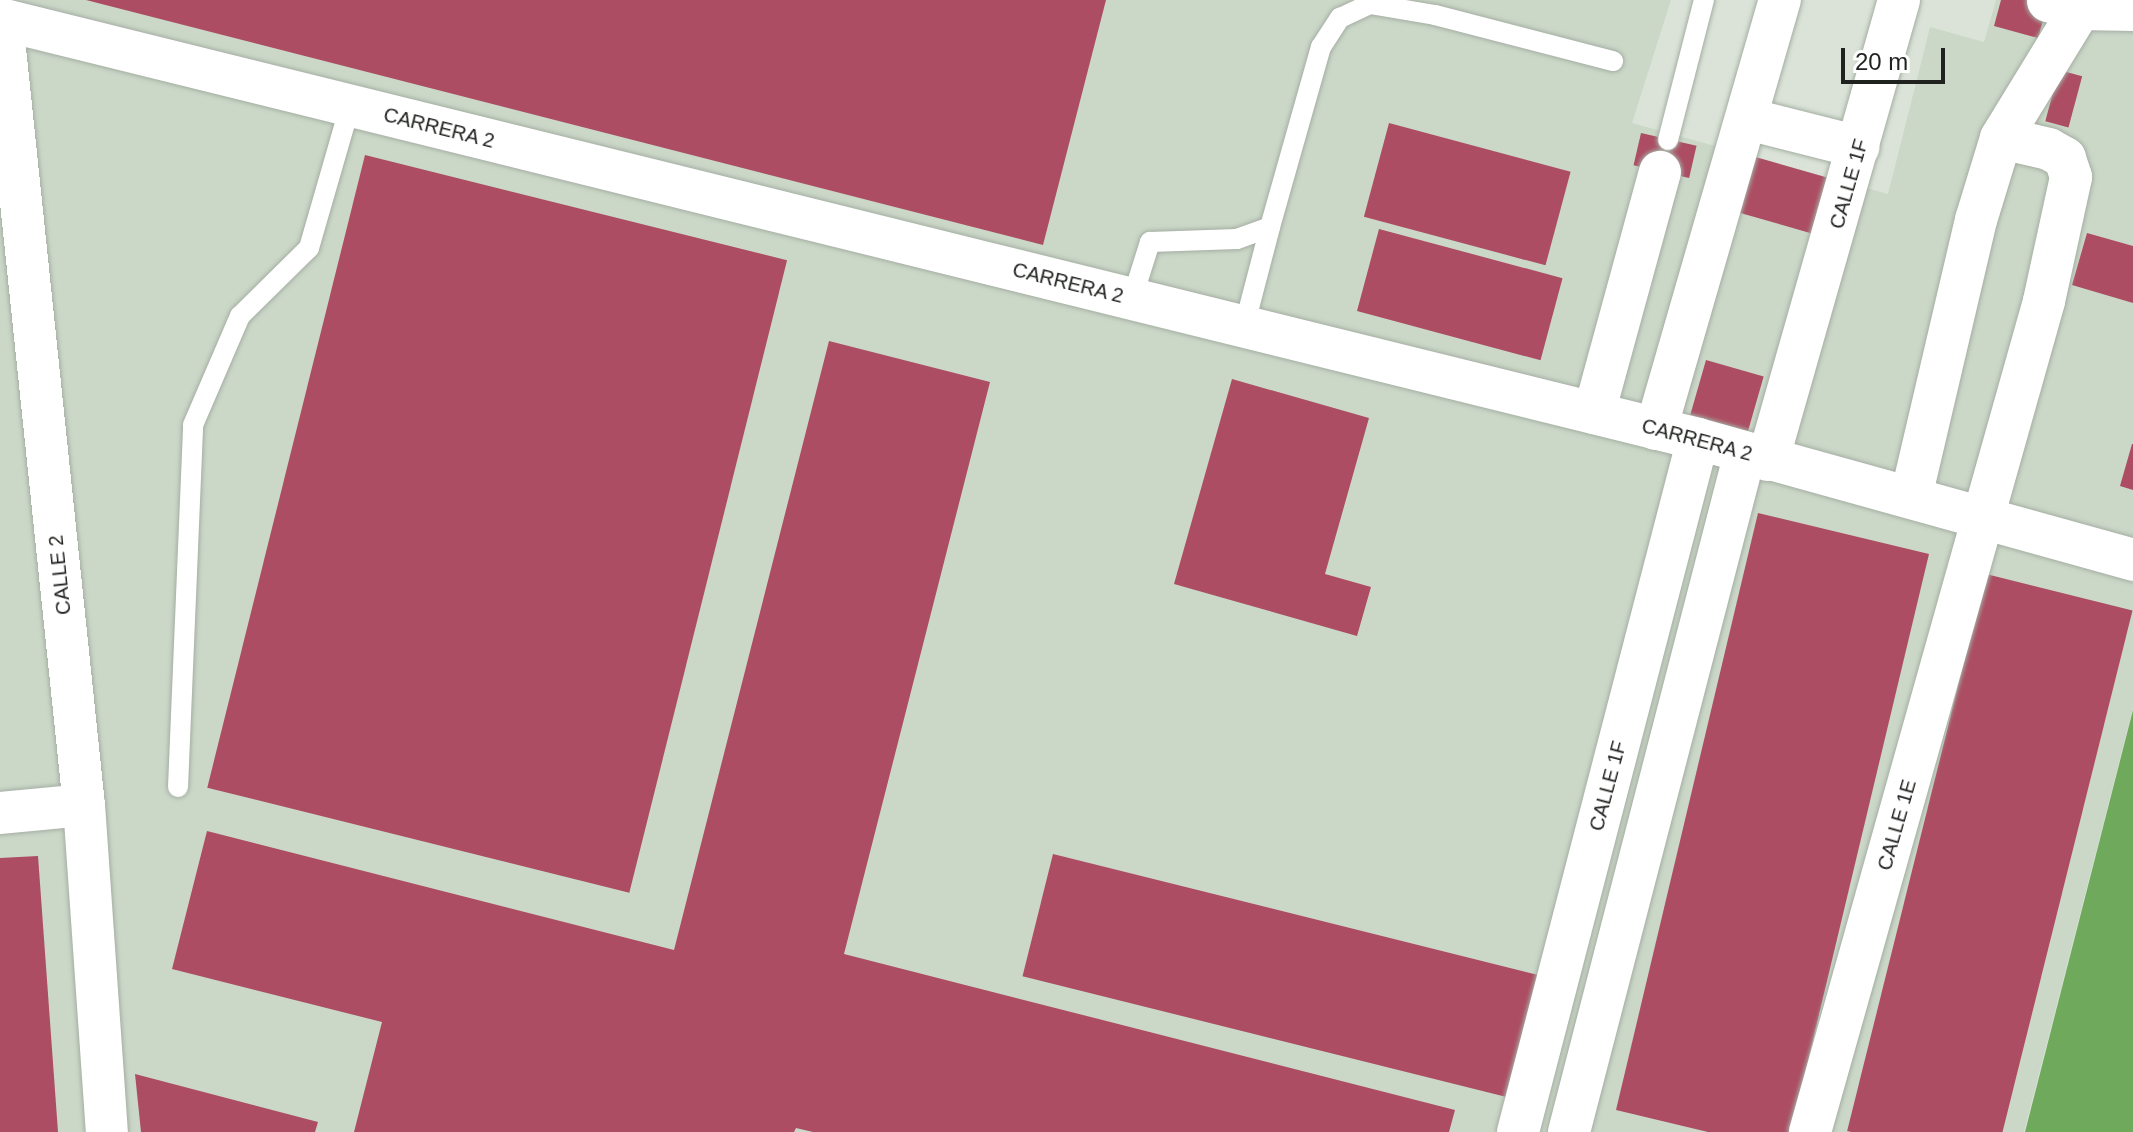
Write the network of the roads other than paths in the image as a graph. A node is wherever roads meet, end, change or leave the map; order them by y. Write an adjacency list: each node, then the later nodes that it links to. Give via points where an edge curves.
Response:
1 (1704, 0): 13 (lane)
2 (1780, 0): 10 (street)
3 (1899, 0): 12 (street, CALLE 1F)
4 (2064, 5): 6 (street); 11 (street)
5 (1437, 8): 8 (lane); 14 (lane, via 1370,4 1340,18 1321,47)
6 (2133, 10)
7 (1, 19): 9 (street, CARRERA 2); 25 (street, CALLE 2)
8 (1613, 61)
9 (350, 106): 15 (street, CARRERA 2); 24 (lane, via 309,248 240,316 193,425)
10 (1748, 119): 12 (street); 18 (street)
11 (2001, 138): 21 (street, via 1976,220); 22 (street, CALLE 1E, via 2065,158 2071,177 2044,301)
12 (1859, 147): 20 (street, CALLE 1F)
13 (1664, 156): 17 (street)
14 (1270, 227): 15 (lane, via 1237,239 1150,242); 16 (lane)
15 (1132, 299): 16 (street, CARRERA 2)
16 (1244, 327): 17 (street, CARRERA 2)
17 (1594, 413): 18 (street, CARRERA 2)
18 (1656, 429): 19 (street, CARRERA 2)
19 (1698, 439): 20 (street, CARRERA 2); 28 (street, CALLE 1F)
20 (1757, 457): 21 (street, CARRERA 2); 29 (street, CALLE 1F)
21 (1911, 497): 22 (street, CARRERA 2)
22 (1984, 519): 23 (street, CARRERA 2); 30 (street, CALLE 1E)
23 (2133, 560)
24 (178, 787)
25 (84, 805): 26 (street); 27 (street, CALLE 2)
26 (0, 813)
27 (107, 1132)
28 (1518, 1132)
29 (1569, 1132)
30 (1810, 1132)

